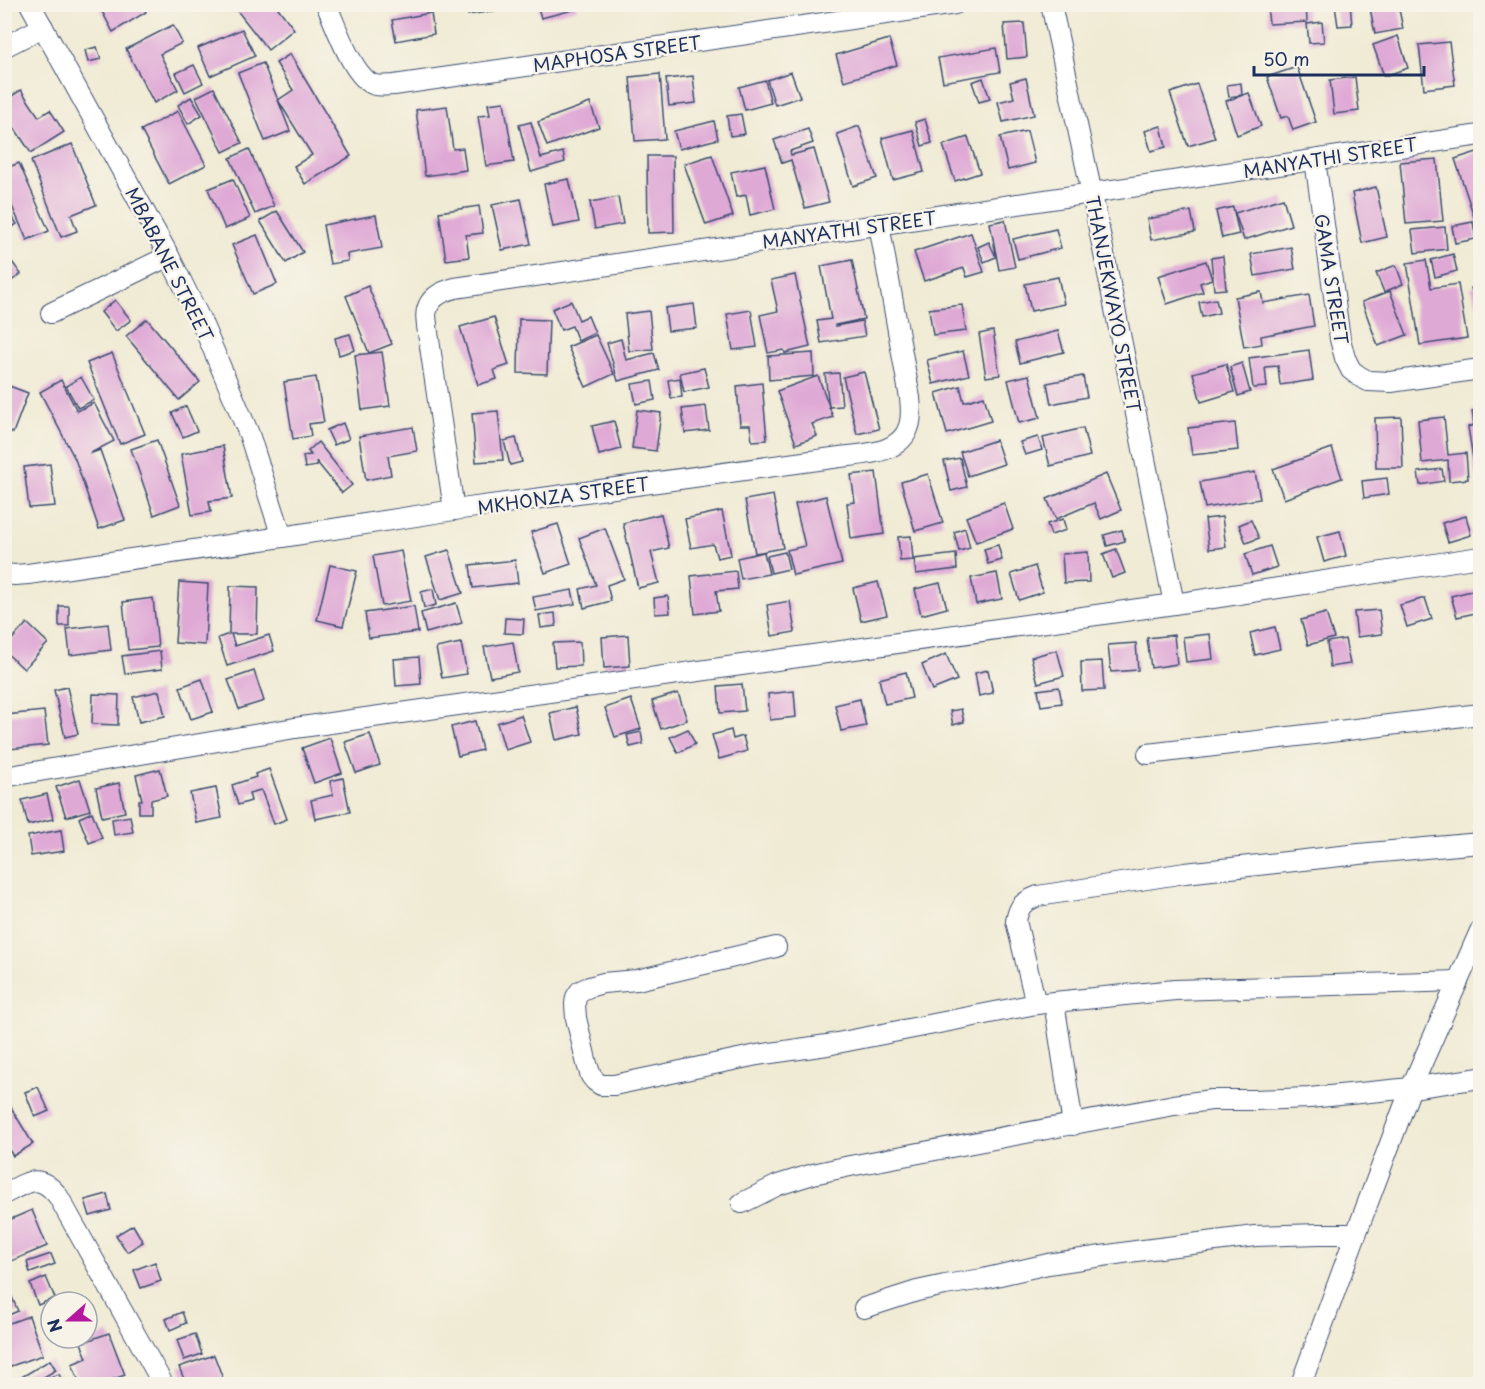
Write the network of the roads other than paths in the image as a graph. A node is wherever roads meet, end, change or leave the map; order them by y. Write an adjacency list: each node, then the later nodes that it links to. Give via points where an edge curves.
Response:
1 (30, 4): 6 (street, MBABANE STREET)
2 (326, 4): 5 (street, MAPHOSA STREET, via 356,69 376,85)
3 (955, 4): 5 (street, MAPHOSA STREET)
4 (1051, 4): 10 (street, THANJEKWAYO STREET)
5 (820, 14)
6 (43, 27): 7 (street); 12 (street, MBABANE STREET)
7 (4, 47)
8 (1480, 135): 9 (street, MANYATHI STREET)
9 (1314, 160): 10 (street, MANYATHI STREET); 14 (street, GAMA STREET, via 1340,339 1351,370 1368,381 1391,382)
10 (1092, 194): 11 (street, MANYATHI STREET); 19 (street, THANJEKWAYO STREET)
11 (879, 224): 15 (street, MANYATHI STREET, via 443,291 427,309 426,326); 15 (street, MKHONZA STREET, via 910,398 908,429 894,446)
12 (169, 256): 13 (street); 16 (street, MBABANE STREET, via 249,434)
13 (51, 313)
14 (1480, 369)
15 (454, 510): 16 (street, MKHONZA STREET)
16 (282, 537): 18 (street, MKHONZA STREET, via 28,574)
17 (1480, 557): 19 (street)
18 (4, 574)
19 (1174, 604): 22 (street, via 295,728)
20 (1480, 714): 21 (street)
21 (1148, 754)
22 (4, 777)
23 (1480, 843): 27 (street, via 1185,873 1038,896 1023,903 1016,921)
24 (1480, 931): 26 (street)
25 (776, 947): 27 (street, via 580,991 576,997 576,1018 595,1081 614,1085)
26 (1467, 973): 27 (street, via 1175,990); 29 (street)
27 (1045, 1003): 30 (street)
28 (1480, 1078): 29 (street)
29 (1411, 1088): 30 (street, via 1309,1098 1211,1100); 33 (street)
30 (1073, 1125): 32 (street, via 813,1174 778,1185)
31 (4, 1194): 35 (street, via 38,1181 51,1187)
32 (742, 1203)
33 (1356, 1234): 34 (street, via 1255,1236 1048,1264 917,1291); 36 (street)
34 (864, 1308)
35 (163, 1384)
36 (1301, 1384)

